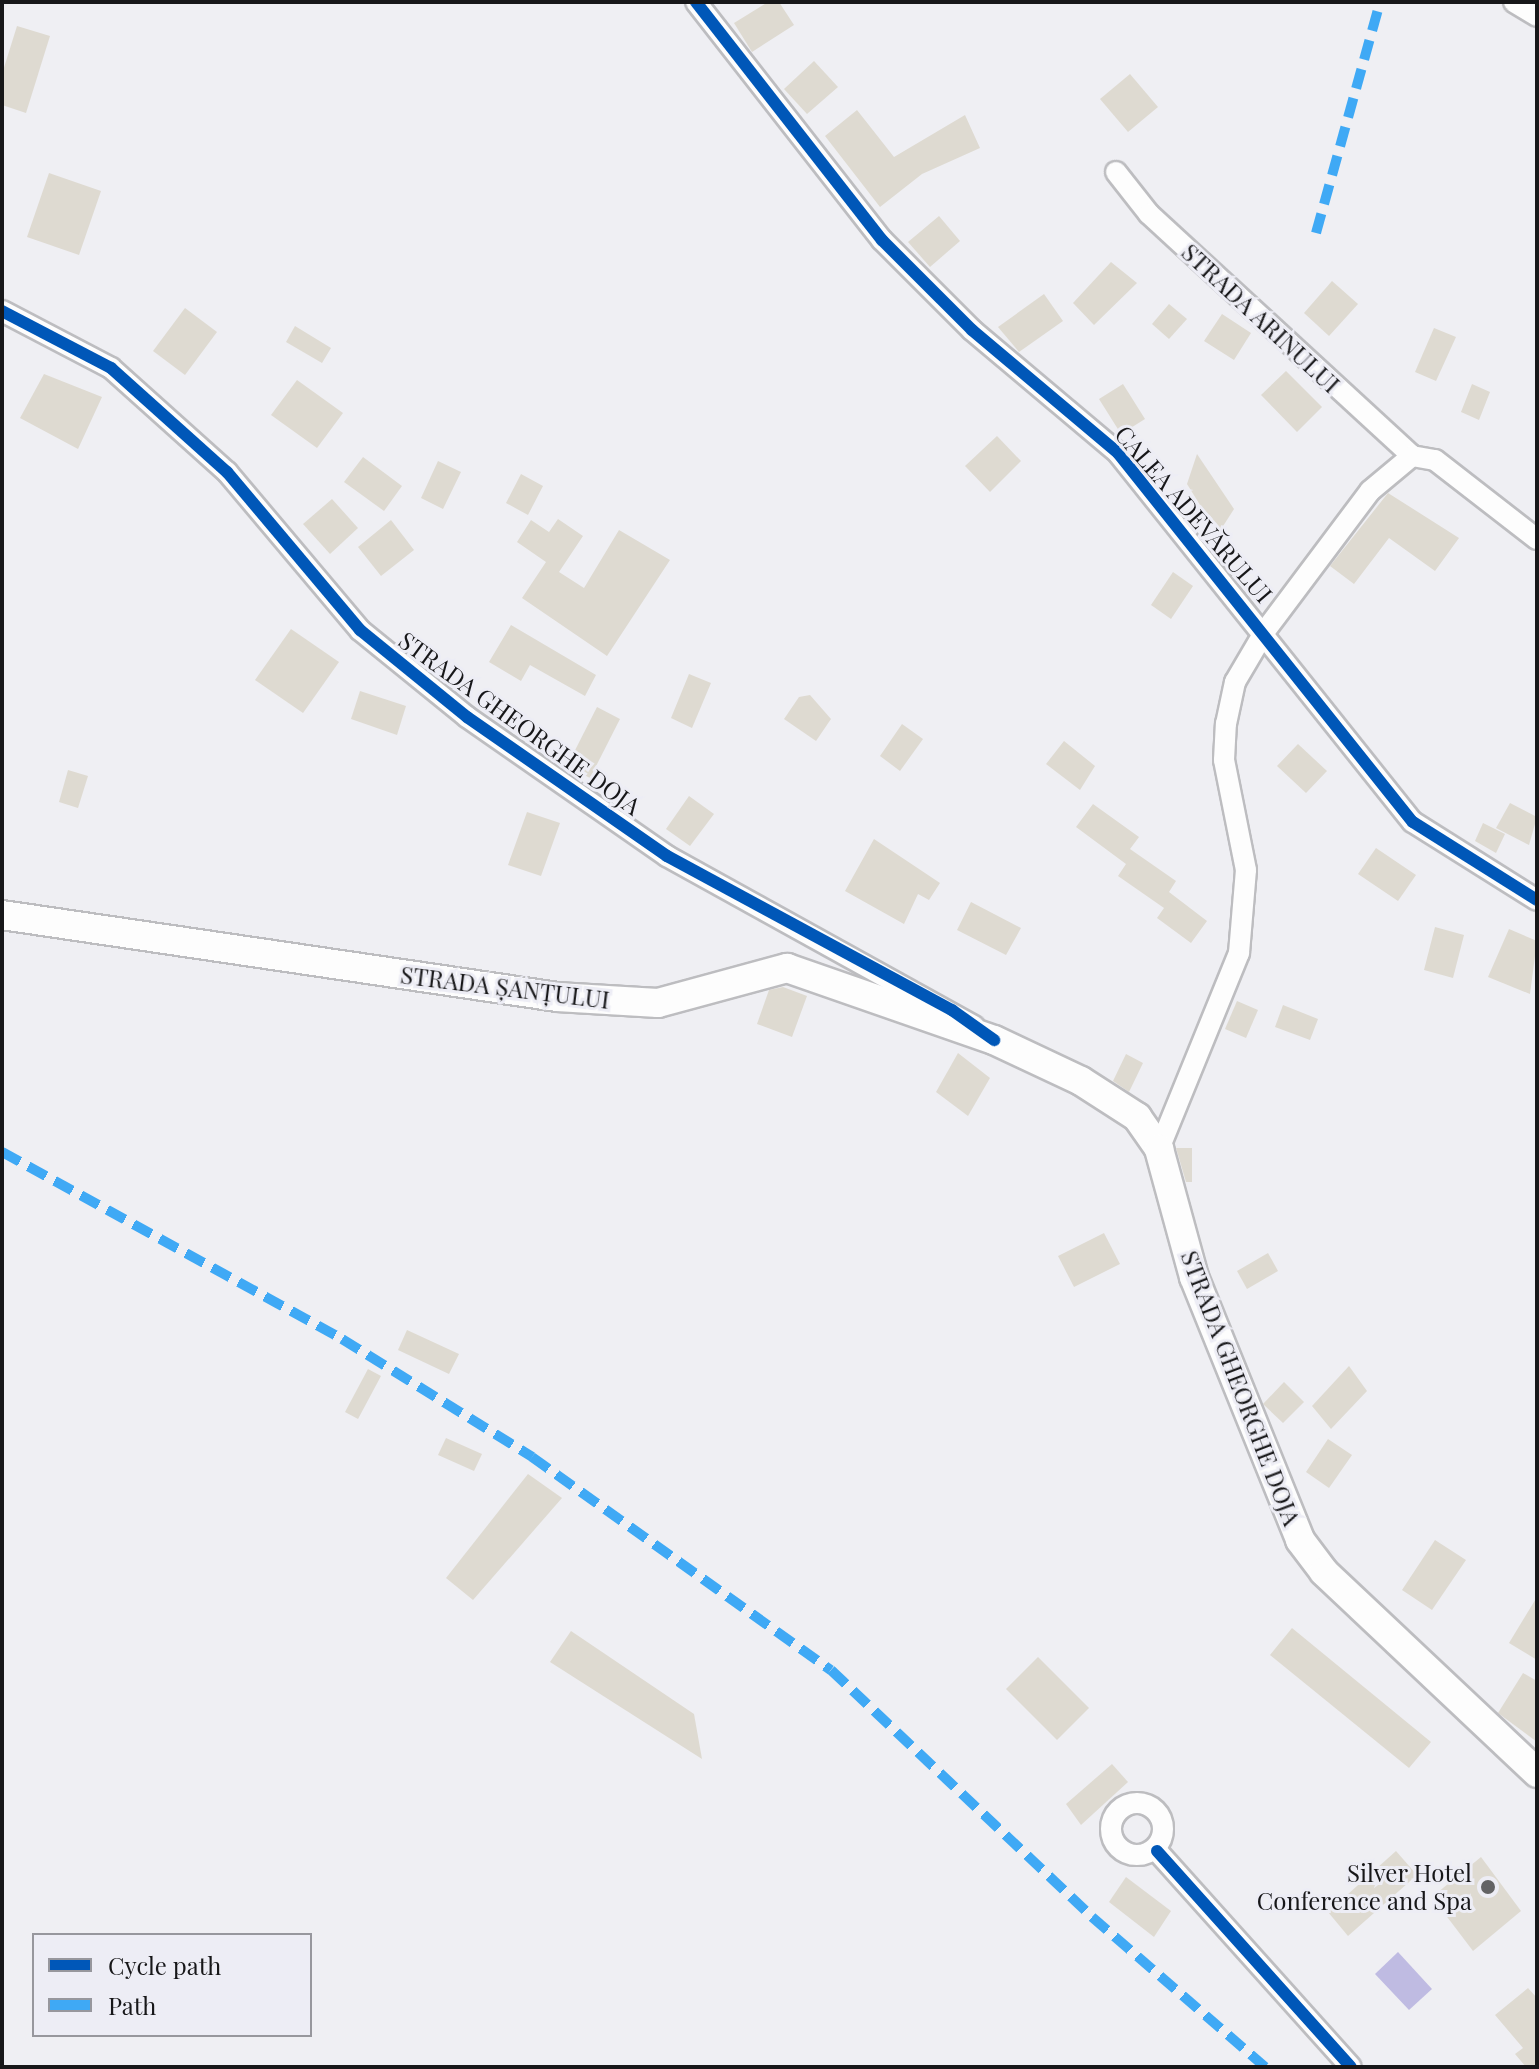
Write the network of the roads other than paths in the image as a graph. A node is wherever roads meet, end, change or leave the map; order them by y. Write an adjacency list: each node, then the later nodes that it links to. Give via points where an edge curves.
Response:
1 (696, 2): 8 (street, CALEA ADEVĂRULUI, via 882,240 972,330 1118,453)
2 (1514, 2): 3 (street)
3 (1537, 16)
4 (1116, 172): 6 (street, STRADA ARINULUI, via 1149,214)
5 (2, 311): 11 (street, STRADA GHEORGHE DOJA, via 111,368 227,472 360,630 467,717 667,856 952,1010)
6 (1412, 456): 7 (street, STRADA ARINULUI, via 1435,460); 8 (street, via 1370,491)
7 (1537, 539)
8 (1265, 631): 9 (street, CALEA ADEVĂRULUI, via 1413,822); 12 (street, via 1235,682 1226,724 1224,760 1246,870 1239,953)
9 (1537, 900)
10 (2, 915): 11 (main road, STRADA ȘANȚULUI, via 557,997 658,1003 787,968)
11 (994, 1040): 12 (main road, STRADA GHEORGHE DOJA, via 1137,1117)
12 (1159, 1149): 13 (main road, STRADA GHEORGHE DOJA, via 1194,1277 1300,1540 1324,1572)
13 (1537, 1773)
14 (1157, 1851): 15 (street)
15 (1351, 2067)

